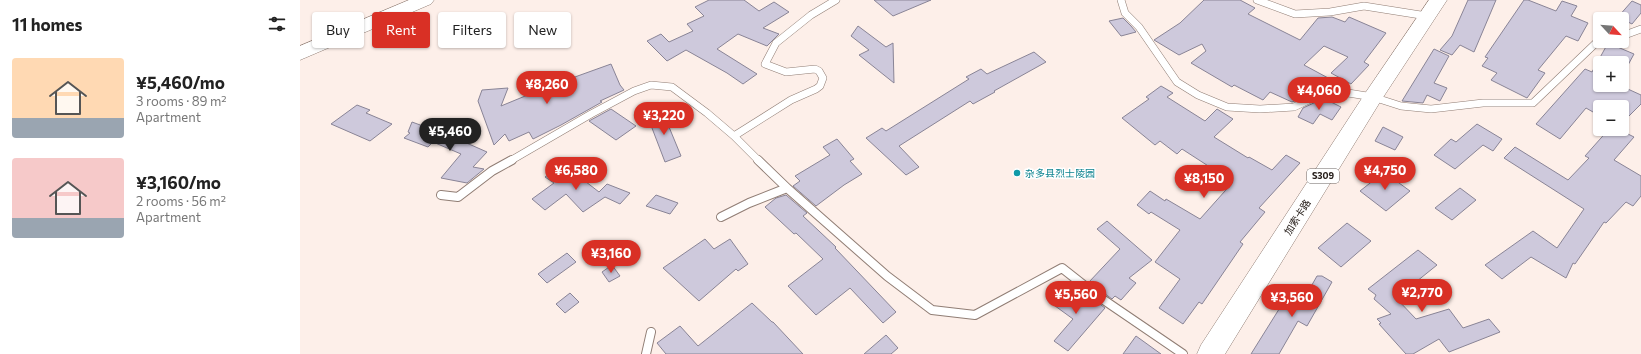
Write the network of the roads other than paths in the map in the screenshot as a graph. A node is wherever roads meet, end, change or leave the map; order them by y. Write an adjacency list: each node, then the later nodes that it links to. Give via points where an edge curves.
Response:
1 (425, 0): 9 (main road)
2 (836, 0): 11 (lane, via 811,15 776,44 765,64 786,72 815,69 823,78 820,86 791,100)
3 (1121, 0): 10 (lane, via 1126,13 1139,27 1177,82 1198,95 1226,107 1294,107 1317,96 1342,92)
4 (1257, 0): 5 (lane, via 1295,14 1330,12 1364,6)
5 (1433, 8): 10 (main road, 加索卡路 / S309)
6 (1641, 29): 7 (lane)
7 (1629, 33)
8 (1593, 46): 10 (lane, via 1533,103 1483,103 1431,109 1401,106)
9 (300, 53)
10 (1373, 97): 18 (main road, 加索卡路 / S309)
11 (734, 136): 12 (lane); 13 (lane, via 672,87 651,85 634,91 492,171 458,197)
12 (787, 188): 14 (lane); 17 (lane, via 887,276 932,310 975,315 1062,268 1095,294)
13 (441, 194)
14 (721, 217)
15 (651, 332): 16 (lane)
16 (646, 354)
17 (1183, 354)
18 (1210, 354)

